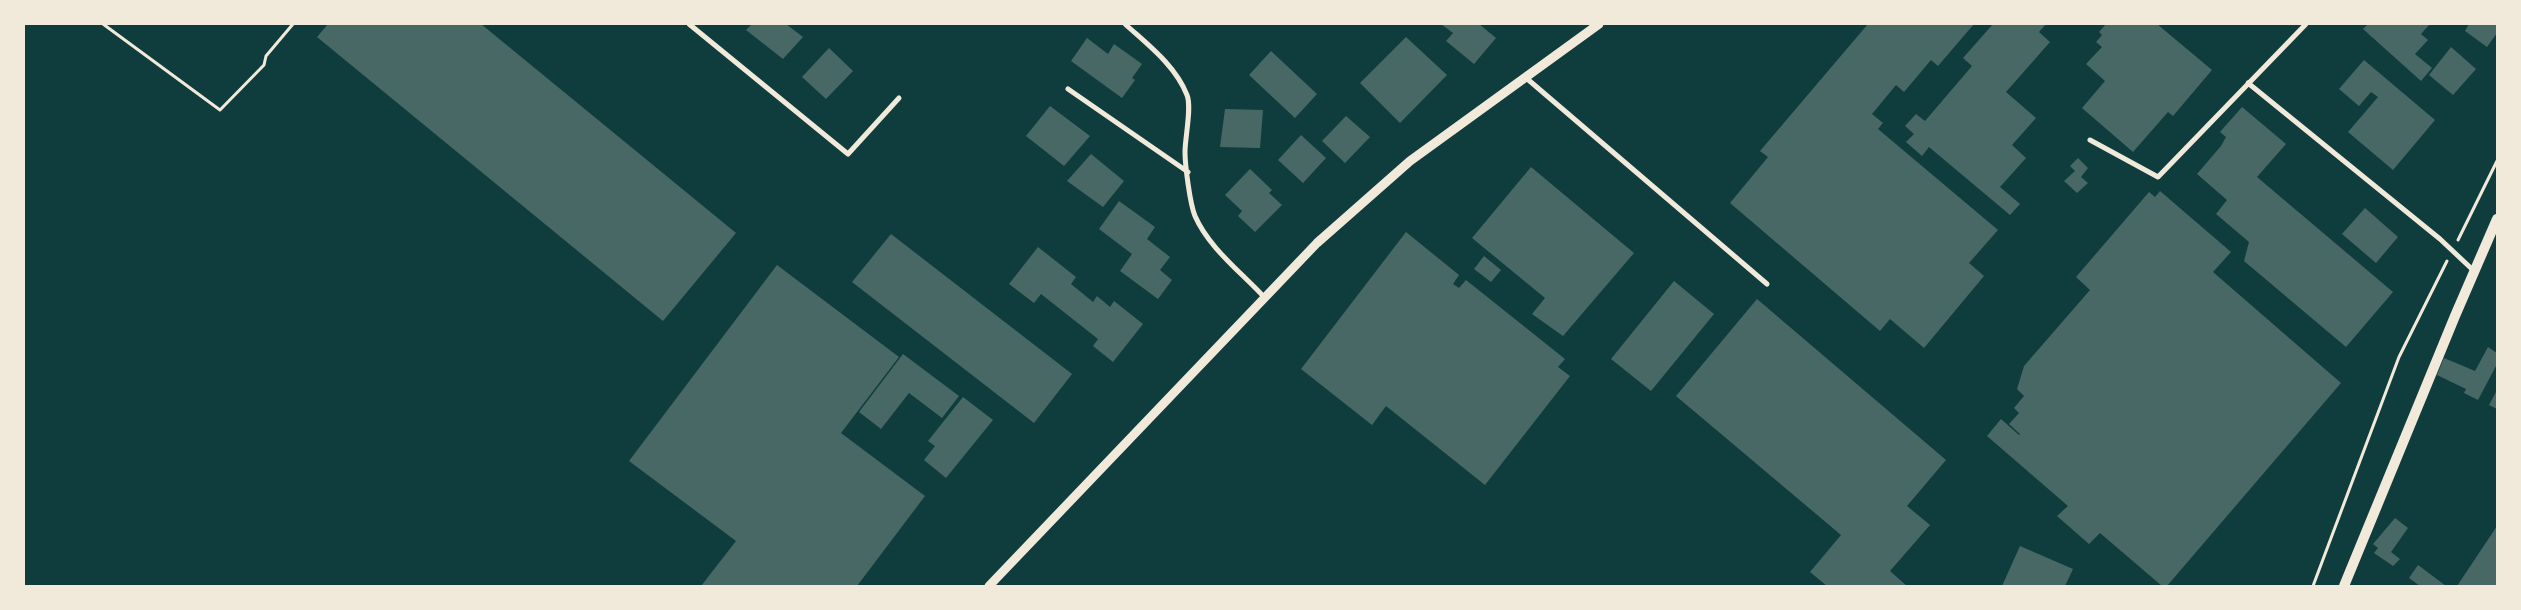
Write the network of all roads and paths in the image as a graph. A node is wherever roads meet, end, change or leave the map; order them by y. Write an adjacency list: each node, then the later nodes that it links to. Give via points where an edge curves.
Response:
1 (104, 24): 2 (path, via 220,110 264,65 266,56)
2 (293, 24)
3 (689, 24): 10 (street, via 848,154)
4 (1125, 24): 13 (street, via 1161,56 1177,75 1188,97 1185,153)
5 (1599, 24): 7 (street)
6 (2306, 24): 8 (street)
7 (1525, 77): 17 (street); 18 (street, via 1410,161 1317,243)
8 (2248, 83): 11 (street, via 2158,177); 15 (street)
9 (1068, 89): 13 (street)
10 (899, 98)
11 (2090, 140)
12 (2497, 161): 15 (path)
13 (1188, 172): 18 (street, via 1195,215 1206,235)
14 (2497, 219): 16 (main road)
15 (2452, 251): 16 (street); 20 (path, via 2399,357)
16 (2474, 271): 21 (main road)
17 (1767, 284)
18 (1264, 297): 19 (street)
19 (989, 586)
20 (2313, 586)
21 (2344, 586)

